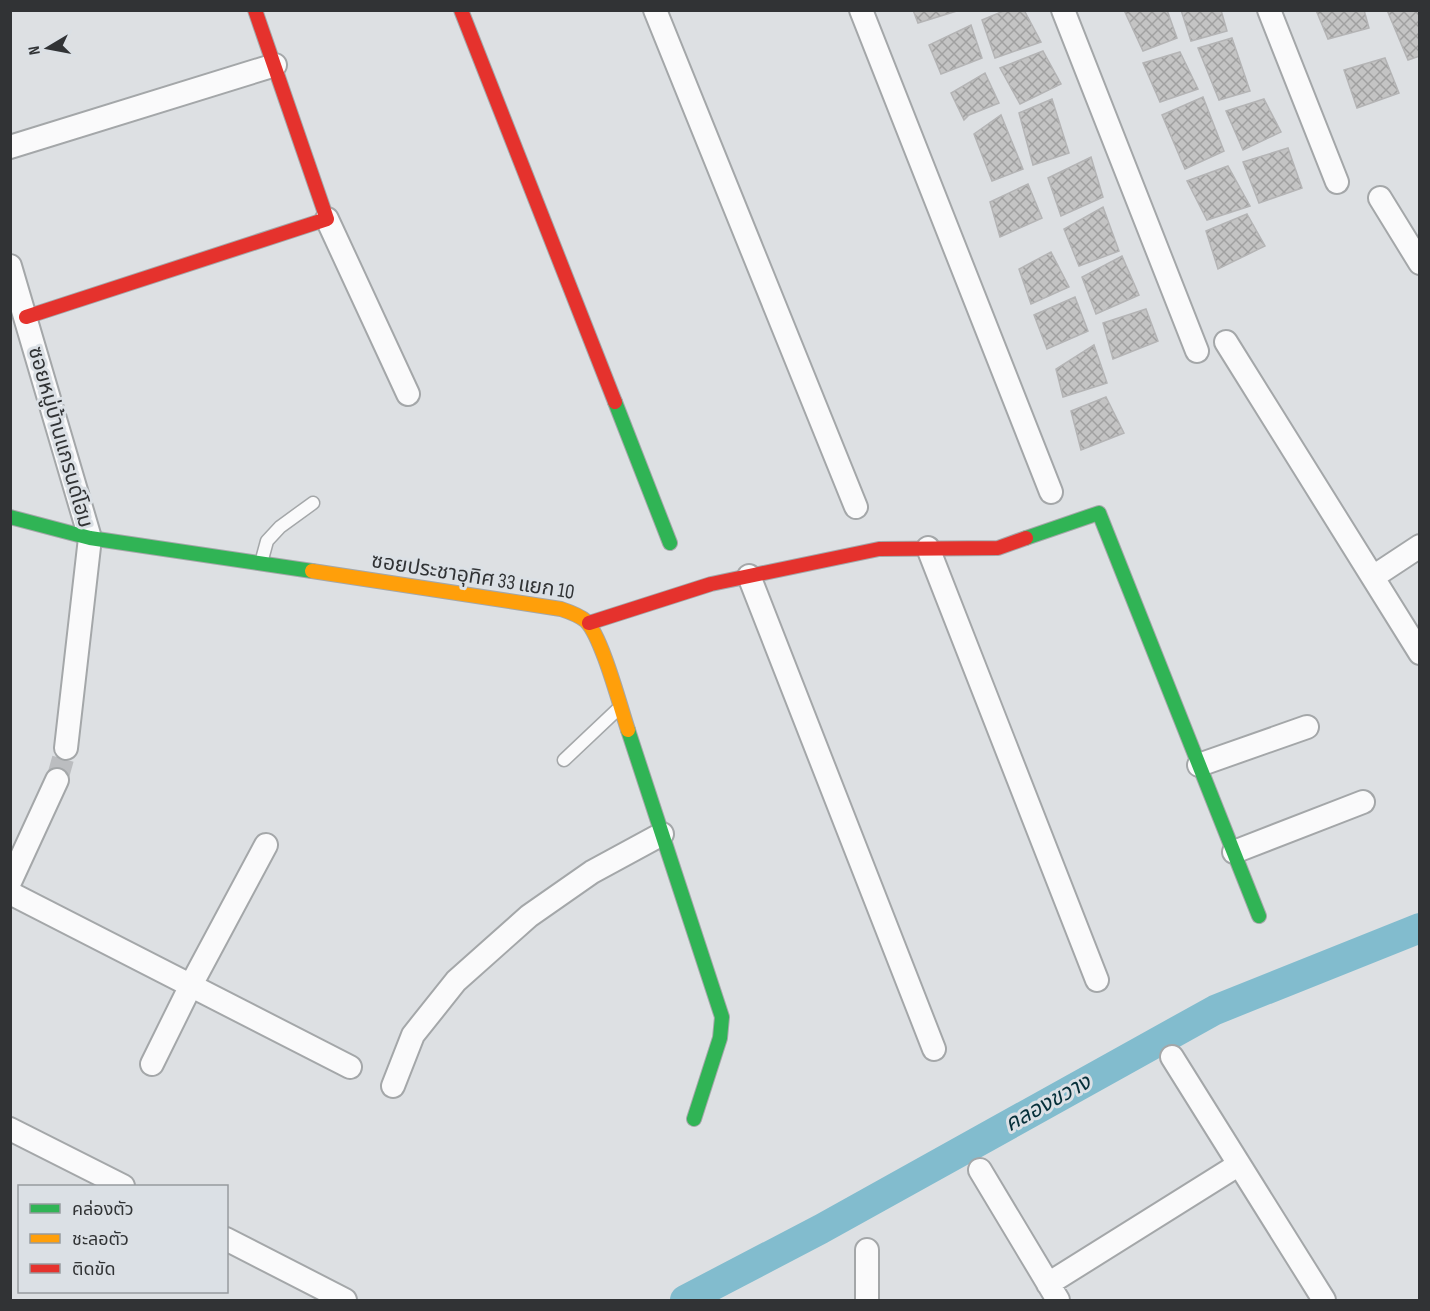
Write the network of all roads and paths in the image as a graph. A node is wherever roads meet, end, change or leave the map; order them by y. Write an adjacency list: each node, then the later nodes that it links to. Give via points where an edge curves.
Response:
1 (255, 10): 7 (street)
2 (461, 10): 23 (street)
3 (655, 10): 20 (street)
4 (861, 10): 18 (street)
5 (1063, 10): 16 (street)
6 (1269, 10): 9 (street)
7 (275, 65): 8 (street); 11 (street)
8 (10, 147)
9 (1337, 182)
10 (1380, 198): 12 (street)
11 (327, 219): 14 (street); 17 (street)
12 (1419, 263)
13 (10, 266): 14 (street, ซอยหมู่บ้านแกรนด์โฮม)
14 (26, 317): 22 (street, ซอยหมู่บ้านแกรนด์โฮม)
15 (1226, 342): 28 (street)
16 (1197, 351)
17 (408, 394)
18 (1051, 492)
19 (314, 503): 26 (lane, via 267,541)
20 (856, 507)
21 (10, 517): 22 (street, ซอยประชาอุทิศ 33 แยก 10)
22 (90, 538): 26 (street, ซอยประชาอุทิศ 33 แยก 10); 33 (street)
23 (670, 543)
24 (1419, 546): 28 (street)
25 (928, 548): 27 (street, via 879,549); 35 (street, via 998,548 1099,513); 44 (street)
26 (261, 564): 29 (street, ซอยประชาอุทิศ 33 แยก 10, via 561,609 579,614)
27 (749, 576): 29 (street, via 711,584); 46 (street)
28 (1373, 577): 30 (street)
29 (590, 623): 31 (street, ซอยประชาอุทิศ 33 แยก 10)
30 (1419, 653)
31 (619, 708): 34 (lane); 38 (street, ซอยประชาอุทิศ 33 แยก 10)
32 (1307, 727): 35 (street)
33 (66, 748)
34 (564, 760)
35 (1199, 765): 40 (street)
36 (57, 780): 41 (street)
37 (1363, 802): 40 (street)
38 (662, 834): 50 (street, via 592,872 529,916 456,981 413,1035); 51 (street, ซอยประชาอุทิศ 33 แยก 10, via 722,1017 720,1038)
39 (266, 845): 45 (street)
40 (1234, 852): 43 (street)
41 (10, 882)
42 (10, 893): 45 (street)
43 (1259, 916)
44 (1096, 980)
45 (190, 985): 48 (street); 49 (street)
46 (934, 1049)
47 (1172, 1058): 53 (street)
48 (152, 1064)
49 (350, 1067)
50 (393, 1086)
51 (694, 1119)
52 (10, 1129): 55 (street)
53 (1238, 1165): 58 (street); 61 (street)
54 (980, 1170): 58 (street)
55 (121, 1185)
56 (228, 1240): 59 (street)
57 (867, 1250): 60 (street)
58 (1053, 1292)
59 (345, 1300)
60 (867, 1300)
61 (1324, 1300)

